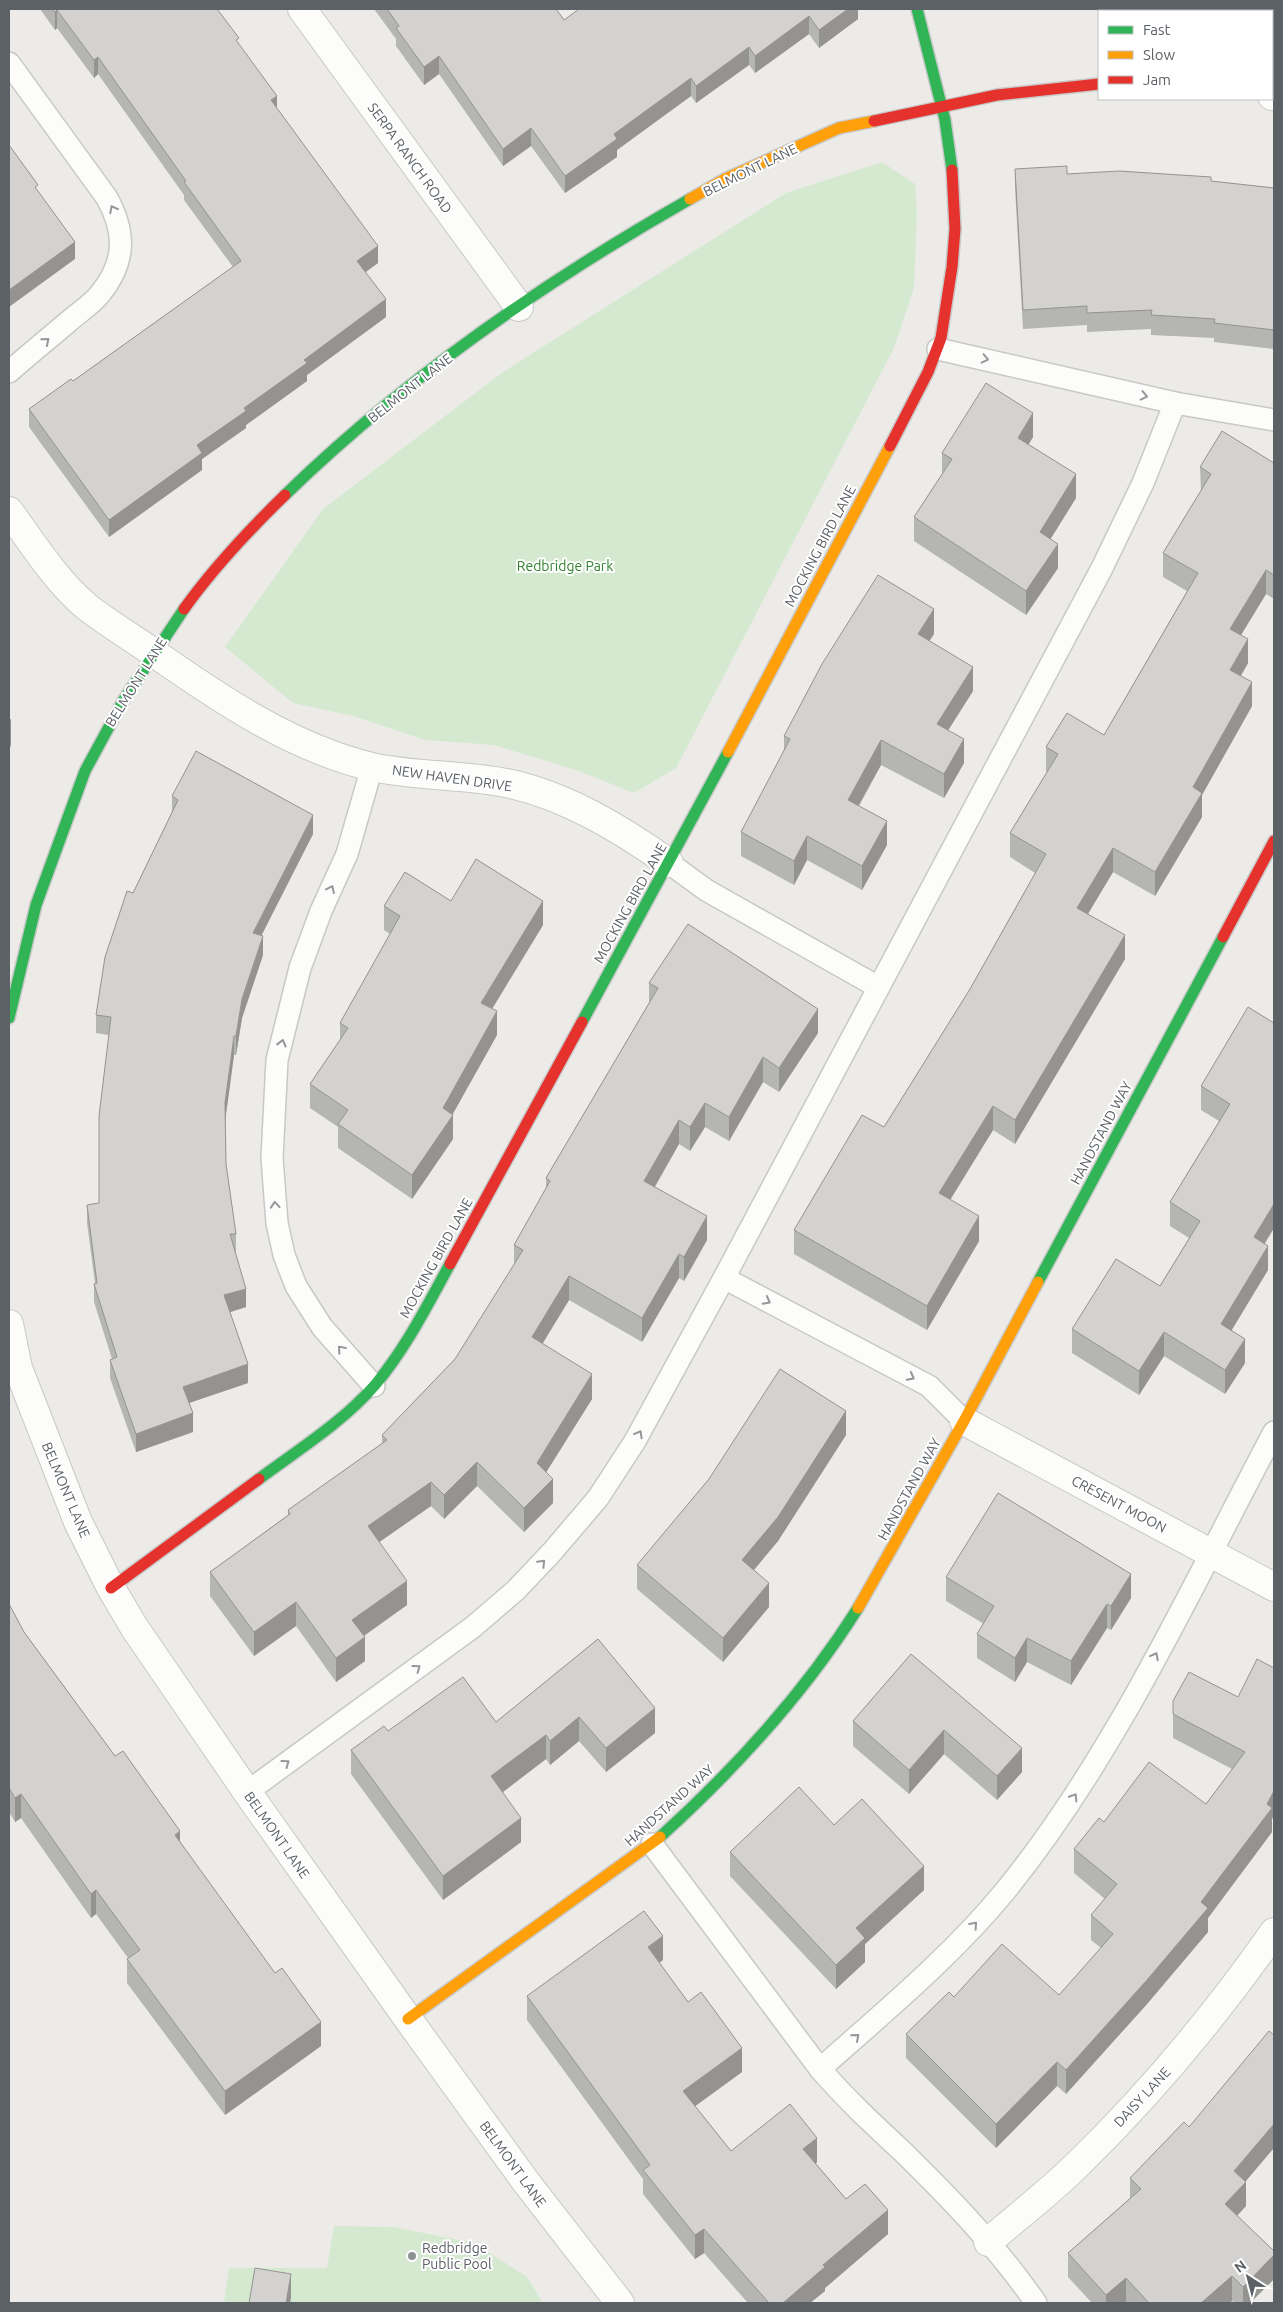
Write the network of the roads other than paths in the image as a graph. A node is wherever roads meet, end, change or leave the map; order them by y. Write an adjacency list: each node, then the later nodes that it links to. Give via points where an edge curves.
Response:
1 (302, 9): 6 (street, SERPA RANCH ROAD)
2 (917, 9): 5 (street, MOCKING BIRD LANE)
3 (9, 63): 8 (lane, one-way to 3, via 99,295 112,277 119,258 121,238 118,217 107,198)
4 (1098, 84): 5 (street, BELMONT LANE, via 997,95)
5 (943, 106): 6 (street, BELMONT LANE, via 839,128 725,179 623,237); 7 (street, MOCKING BIRD LANE, via 953,159 954,268)
6 (519, 307): 12 (street, BELMONT LANE, via 400,393 318,463 216,567)
7 (938, 348): 9 (lane, one-way to 9); 15 (street, MOCKING BIRD LANE, via 921,387)
8 (9, 372)
9 (1175, 403): 10 (lane); 16 (lane, via 1143,483 1102,568)
10 (1274, 420)
11 (9, 511): 12 (street, NEW HAVEN DRIVE, via 57,576 87,606)
12 (153, 652): 13 (street, NEW HAVEN DRIVE, via 256,720 316,748); 17 (street, BELMONT LANE, via 85,771 36,905)
13 (372, 767): 15 (street, NEW HAVEN DRIVE, via 510,784 543,794 625,832); 20 (lane, one-way to 13, via 322,1327 296,1286 277,1224 272,1158 277,1060 300,968 347,854)
14 (1274, 841): 21 (street, HANDSTAND WAY)
15 (669, 863): 16 (lane, NEW HAVEN DRIVE, via 706,890); 20 (street, MOCKING BIRD LANE, via 405,1346)
16 (878, 987): 18 (lane)
17 (9, 1018)
18 (724, 1278): 21 (lane, one-way to 21, via 929,1386); 26 (lane, one-way to 18, via 473,1627 516,1590 552,1552 598,1498 635,1441)
19 (9, 1324): 25 (street, BELMONT LANE, via 18,1368 46,1445 78,1522)
20 (374, 1386): 25 (street, MOCKING BIRD LANE, via 338,1420)
21 (964, 1421): 23 (street, CRESENT MOON); 27 (street, HANDSTAND WAY, via 877,1577 836,1643 777,1720 702,1798)
22 (1274, 1432): 23 (lane)
23 (1210, 1552): 24 (street, CRESENT MOON); 30 (lane, one-way to 23, via 913,1987 1005,1890 1067,1807 1126,1711)
24 (1274, 1587)
25 (111, 1588): 26 (street, BELMONT LANE)
26 (247, 1792): 29 (street, BELMONT LANE)
27 (652, 1844): 29 (street, HANDSTAND WAY); 30 (lane)
28 (1274, 1932): 31 (street, DAISY LANE, via 1162,2078 1077,2166)
29 (408, 2019): 32 (street, BELMONT LANE, via 526,2182)
30 (820, 2069): 31 (lane, via 954,2203)
31 (988, 2242): 33 (lane)
32 (620, 2303)
33 (1036, 2303)

